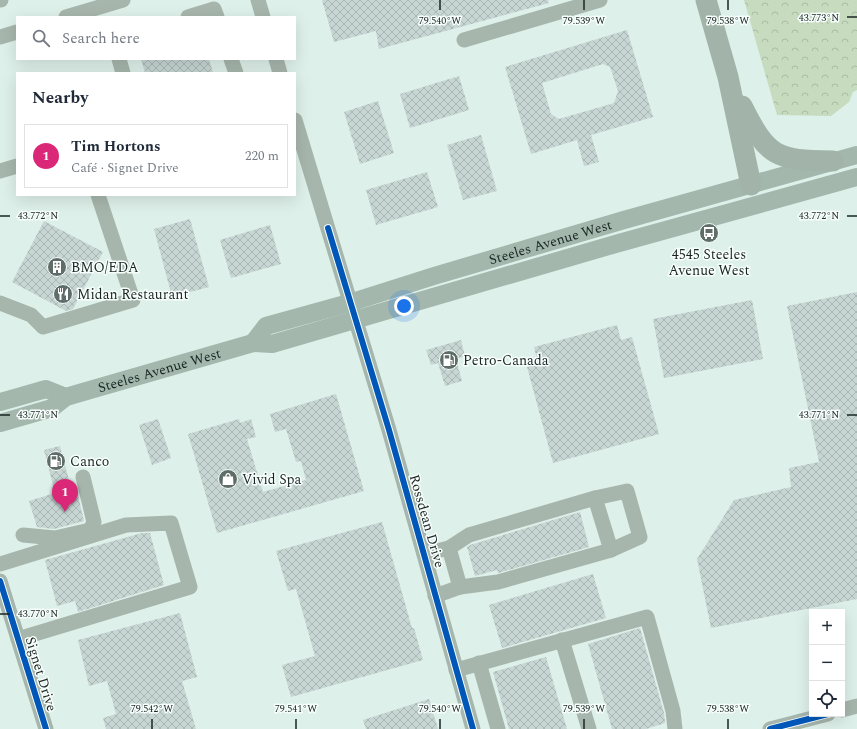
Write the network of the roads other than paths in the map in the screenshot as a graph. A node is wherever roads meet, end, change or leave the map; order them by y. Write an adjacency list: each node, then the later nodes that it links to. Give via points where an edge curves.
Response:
1 (123, 0): 6 (street)
2 (258, 0): 9 (street)
3 (600, 0): 12 (street)
4 (706, 0): 19 (highway)
5 (214, 9): 8 (street)
6 (104, 12): 7 (street)
7 (74, 16)
8 (191, 16)
9 (263, 16)
10 (16, 32): 11 (street)
11 (0, 37)
12 (464, 40)
13 (119, 60): 16 (street)
14 (231, 60): 17 (street)
15 (276, 60): 18 (street)
16 (123, 72)
17 (236, 72)
18 (280, 72)
19 (728, 77): 22 (highway, via 759,137 778,155 793,160); 26 (highway)
20 (296, 123): 30 (street, Rossdean Drive)
21 (857, 155): 22 (main road, Steeles Avenue West)
22 (833, 161): 26 (main road, Steeles Avenue West)
23 (16, 166): 24 (street)
24 (0, 171)
25 (857, 177): 28 (main road, Steeles Avenue West)
26 (751, 184): 28 (main road); 30 (main road, Steeles Avenue West, via 455,269)
27 (98, 196): 29 (street, via 133,300 43,327 31,315)
28 (754, 205): 31 (main road, Steeles Avenue West)
29 (0, 303)
30 (349, 303): 31 (street, Rossdean Drive); 32 (main road, Steeles Avenue West, via 266,326)
31 (355, 320): 32 (main road, Steeles Avenue West, via 272,344); 41 (street, Rossdean Drive)
32 (253, 343): 33 (main road, Steeles Avenue West)
33 (66, 397): 34 (main road, via 46,389); 35 (main road, Steeles Avenue West, via 52,408)
34 (0, 402)
35 (0, 423)
36 (83, 477): 38 (street, via 94,522 90,530 55,538)
37 (595, 498): 39 (street, via 469,535); 40 (street); 40 (street, via 626,491 640,537)
38 (23, 535)
39 (449, 548): 41 (street); 44 (street)
40 (611, 550): 44 (street, via 498,582)
41 (424, 554): 45 (street, Rossdean Drive)
42 (0, 564): 47 (street, via 126,525 171,523 190,587)
43 (0, 581): 46 (street, Signet Drive)
44 (460, 587): 45 (street)
45 (435, 596): 50 (street, Rossdean Drive)
46 (5, 612): 47 (street, Signet Drive)
47 (18, 639): 54 (street, Signet Drive)
48 (562, 640): 49 (street); 57 (street); 58 (street, via 647,616 673,711)
49 (479, 664): 50 (street); 56 (street)
50 (456, 670): 55 (street, Rossdean Drive)
51 (857, 706): 52 (street)
52 (845, 709)
53 (816, 717): 59 (street)
54 (46, 729)
55 (473, 729)
56 (498, 729)
57 (590, 729)
58 (675, 729)
59 (770, 729)

